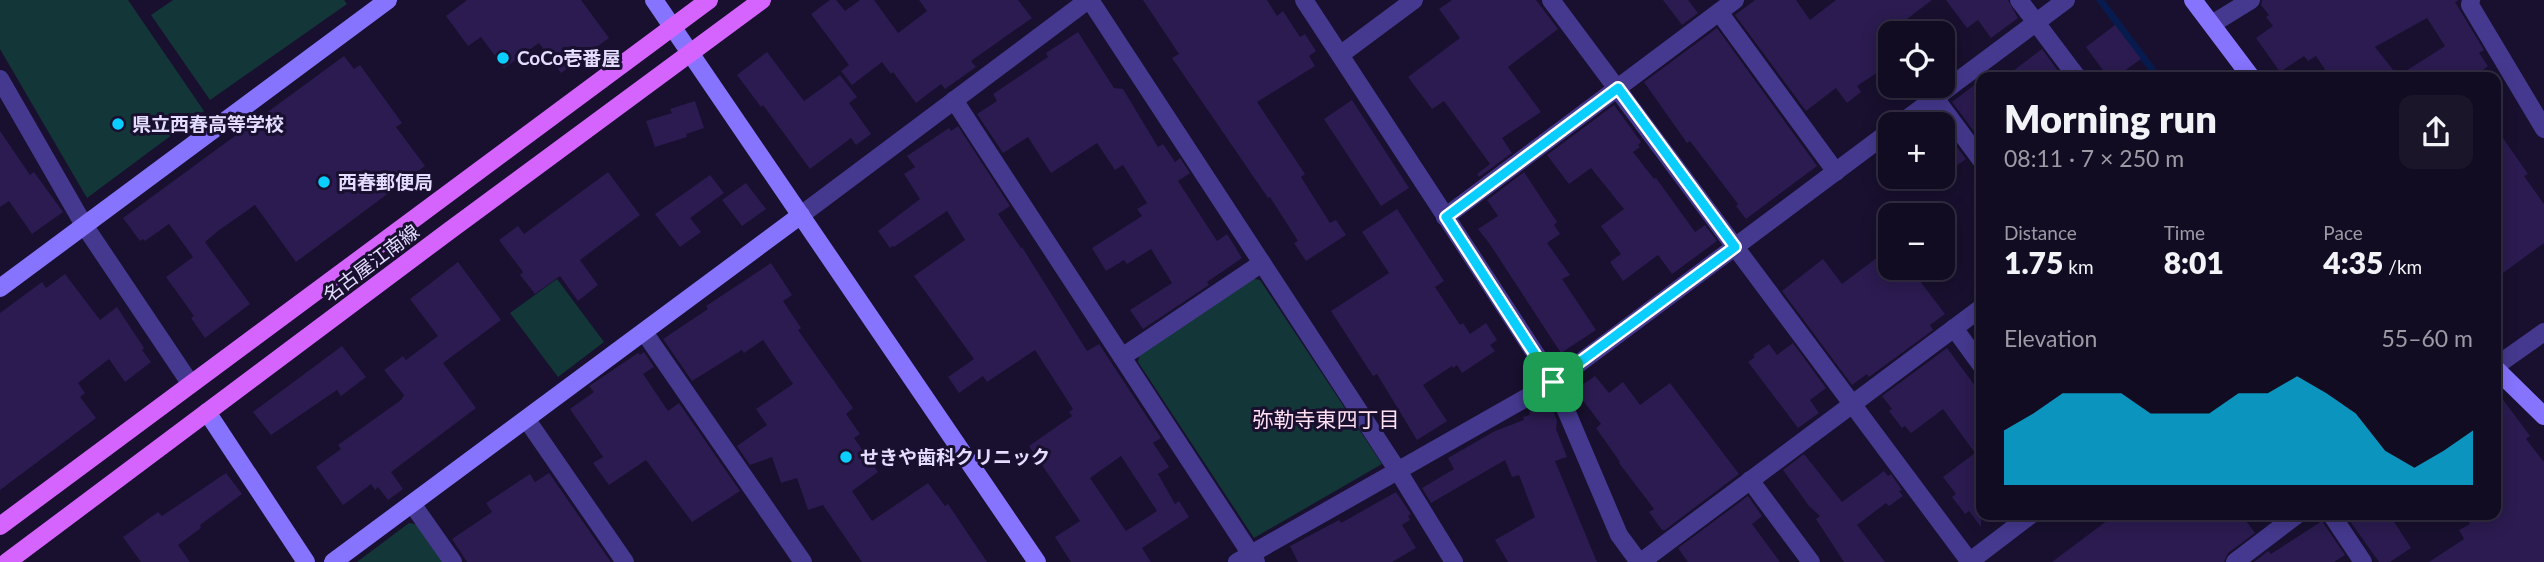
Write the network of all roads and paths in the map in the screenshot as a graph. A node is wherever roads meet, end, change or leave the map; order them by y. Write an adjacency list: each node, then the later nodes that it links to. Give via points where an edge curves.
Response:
1 (388, 0): 36 (street)
2 (654, 0): 18 (street)
3 (709, 0): 18 (main road, 名古屋江南線)
4 (762, 0): 19 (main road, 名古屋江南線)
5 (1089, 0): 28 (street); 38 (street)
6 (1304, 0): 20 (street)
7 (1414, 0): 20 (street)
8 (1551, 0): 25 (street)
9 (1735, 0): 15 (street)
10 (2019, 0): 16 (street)
11 (2066, 0): 16 (street)
12 (2193, 0): 17 (street)
13 (2251, 0): 17 (street)
14 (2471, 0): 30 (street)
15 (1719, 12): 25 (street); 33 (street)
16 (2036, 23): 21 (street); 24 (street)
17 (2212, 24): 22 (street)
18 (673, 27): 19 (street); 49 (main road, 名古屋江南線)
19 (691, 54): 34 (street); 51 (main road, 名古屋江南線)
20 (1340, 55): 35 (street)
21 (2073, 72)
22 (2247, 72)
23 (0, 79): 36 (street)
24 (1955, 82)
25 (1618, 88): 35 (street); 37 (street)
26 (1934, 98): 29 (street)
27 (1936, 98): 32 (street)
28 (954, 100): 34 (street); 44 (street)
29 (1915, 112)
30 (2544, 129)
31 (1878, 140): 33 (street)
32 (1976, 153)
33 (1836, 172): 37 (street)
34 (801, 215): 42 (street); 68 (street)
35 (1446, 217): 48 (street)
36 (84, 225): 39 (street); 49 (street)
37 (1735, 247): 48 (street); 50 (street)
38 (1262, 263): 44 (street); 54 (street)
39 (0, 288)
40 (1976, 311): 41 (street)
41 (1954, 328): 45 (street); 50 (street)
42 (645, 332): 53 (street); 67 (street)
43 (2544, 332): 46 (street)
44 (1122, 357): 61 (street)
45 (1976, 358)
46 (2501, 364)
47 (2501, 373): 52 (street)
48 (1553, 382): 54 (street); 70 (street, via 1619,536)
49 (190, 383): 60 (main road, 名古屋江南線)
50 (1852, 404): 55 (street); 72 (street)
51 (208, 412): 62 (main road, 名古屋江南線); 63 (street)
52 (2544, 415)
53 (527, 420): 56 (street); 66 (street)
54 (1398, 471): 61 (street); 69 (street)
55 (1751, 480): 70 (street); 71 (street)
56 (413, 505): 64 (street); 65 (street)
57 (2024, 520): 72 (street)
58 (2290, 520): 73 (street)
59 (2335, 520): 74 (street)
60 (0, 526)
61 (1248, 559)
62 (7, 562)
63 (306, 562)
64 (333, 562)
65 (453, 562)
66 (625, 562)
67 (803, 562)
68 (1037, 562)
69 (1454, 562)
70 (1640, 562)
71 (1811, 562)
72 (1970, 562)
73 (2235, 562)
74 (2363, 562)

